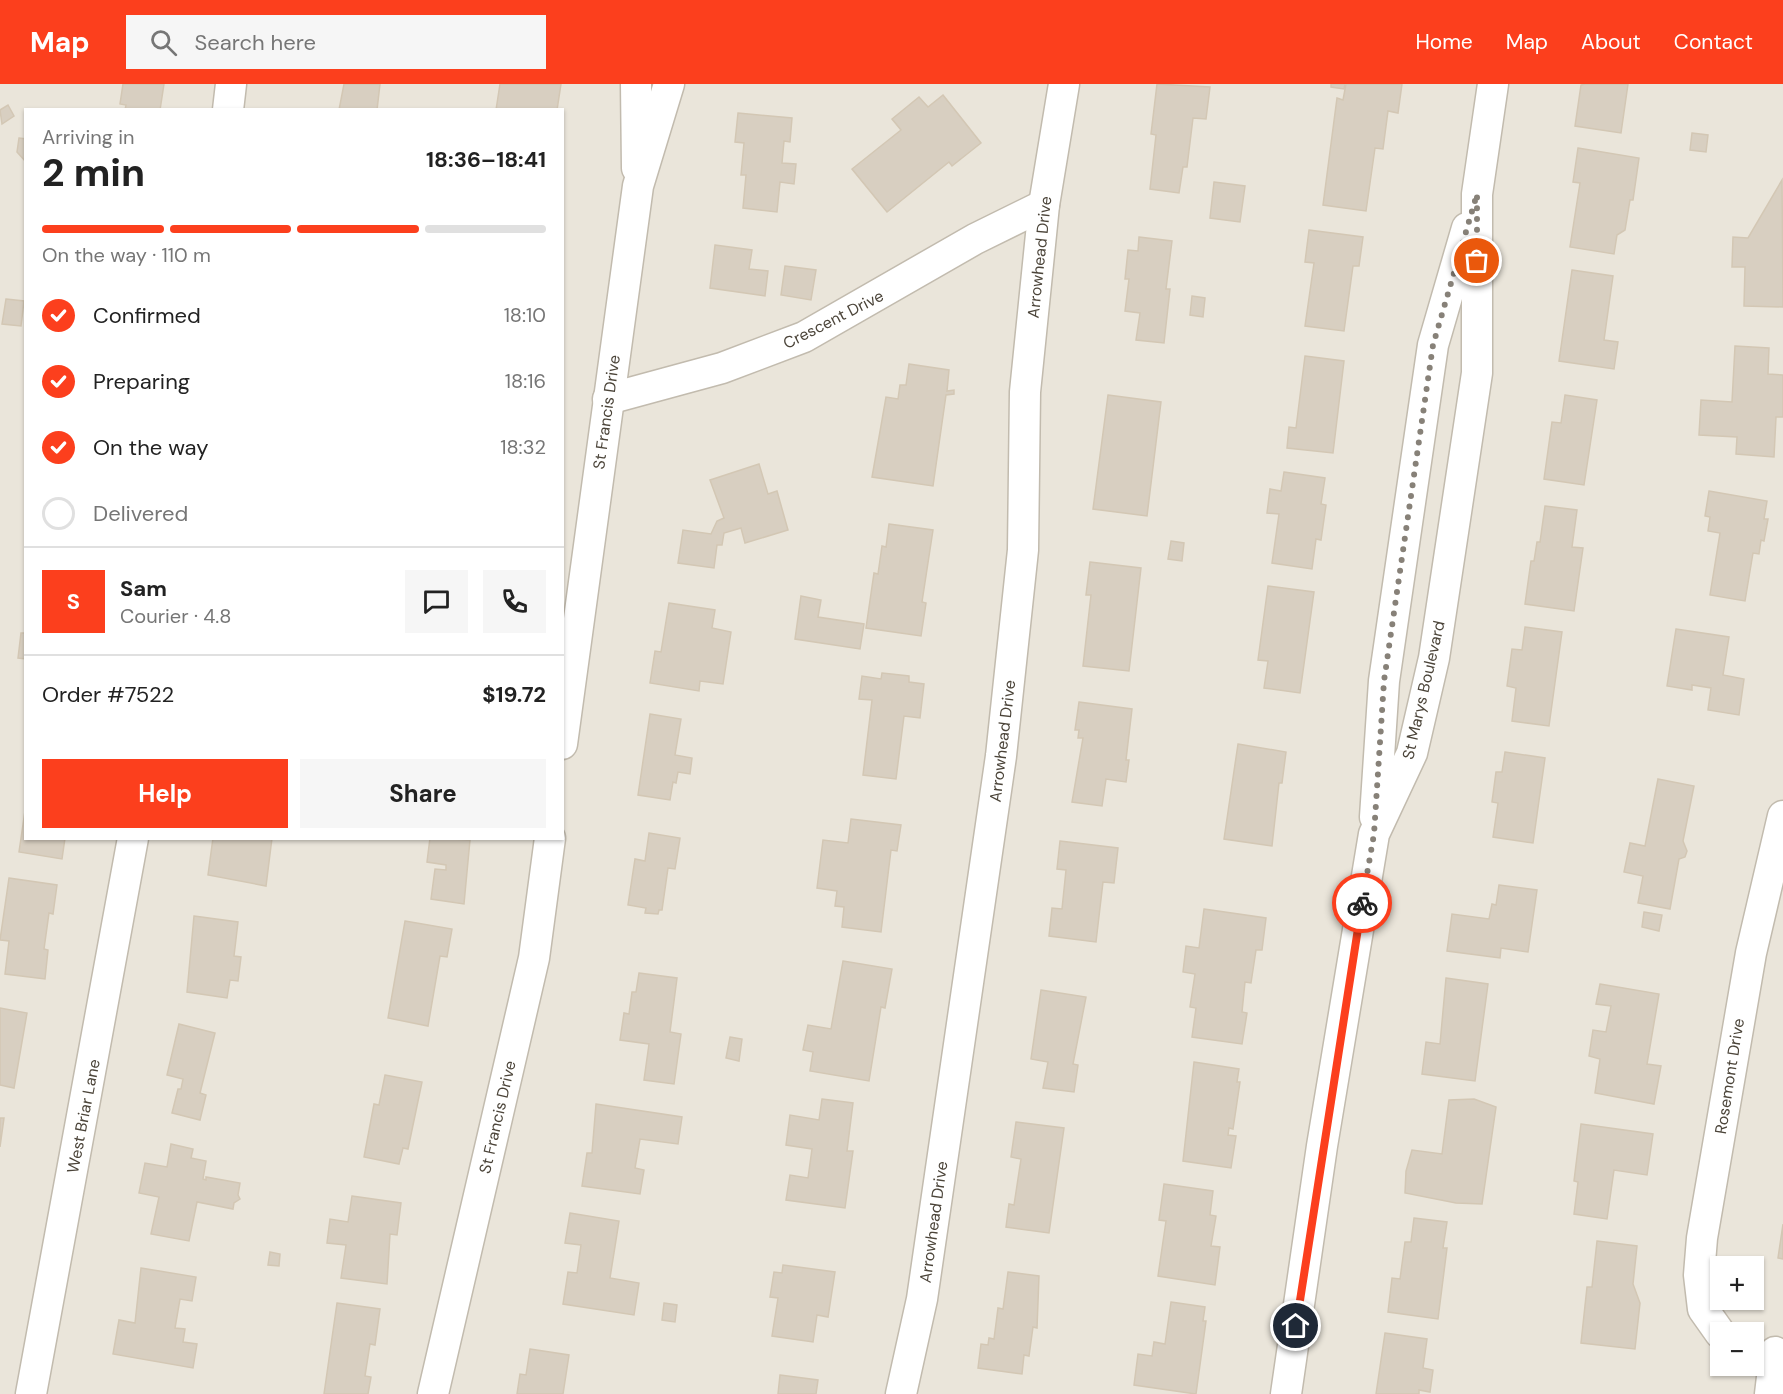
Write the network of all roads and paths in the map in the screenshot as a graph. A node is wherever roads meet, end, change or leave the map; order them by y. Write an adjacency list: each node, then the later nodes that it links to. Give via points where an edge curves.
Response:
1 (231, 84): 6 (street)
2 (636, 84): 7 (street)
3 (669, 84): 7 (street, St Francis Drive)
4 (1064, 84): 9 (street, Arrowhead Drive)
5 (1493, 84): 8 (street, St Marys Boulevard)
6 (228, 108)
7 (638, 186): 10 (street, St Francis Drive)
8 (1477, 194): 13 (street, via 1433,345 1384,681); 13 (street, St Marys Boulevard, via 1477,374 1434,658 1412,753)
9 (1044, 205): 10 (street, Crescent Drive, via 975,239 804,337 722,368); 20 (street, Arrowhead Drive, via 1025,392 1023,550 1001,756 922,1299)
10 (608, 399): 11 (street, St Francis Drive)
11 (564, 729)
12 (1783, 816): 16 (street, Rosemont Drive, via 1749,963 1702,1238 1699,1275 1703,1309)
13 (1374, 834): 21 (street, St Marys Boulevard)
14 (133, 840): 18 (street, West Briar Lane)
15 (550, 840): 19 (street, St Francis Drive, via 534,958)
16 (1712, 1322)
17 (1770, 1350): 22 (street)
18 (31, 1394)
19 (433, 1394)
20 (901, 1394)
21 (1286, 1394)
22 (1770, 1394)

